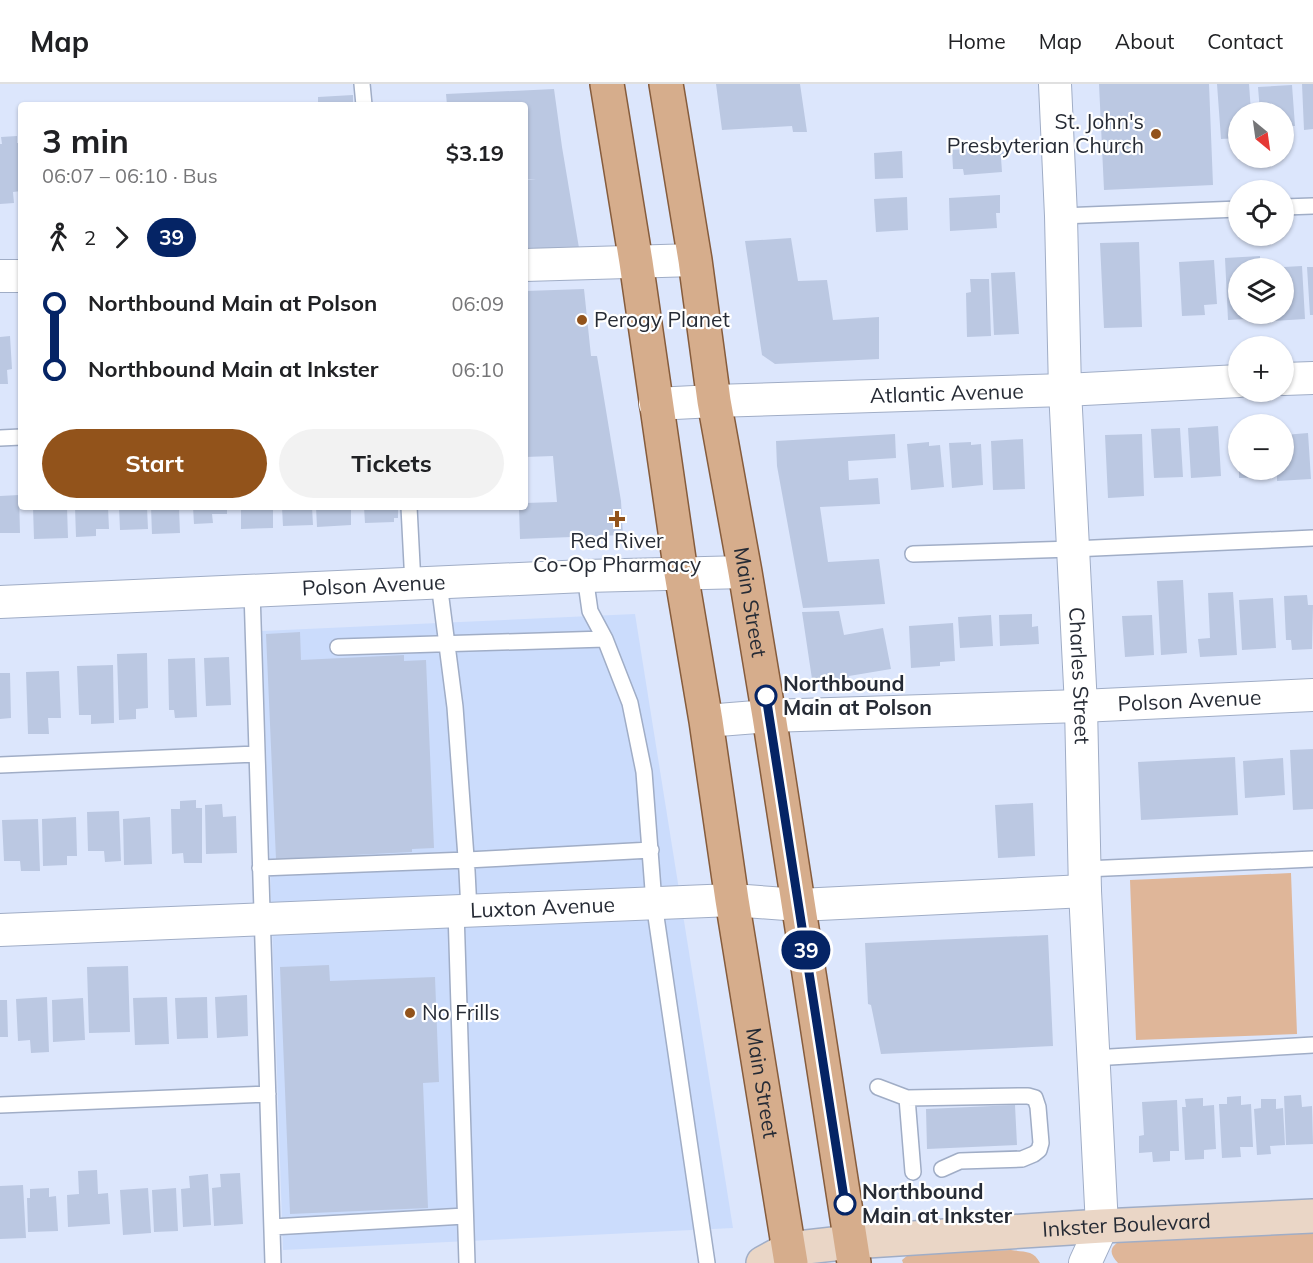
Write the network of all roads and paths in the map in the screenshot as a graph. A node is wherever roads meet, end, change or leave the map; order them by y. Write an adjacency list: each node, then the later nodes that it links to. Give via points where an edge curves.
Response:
1 (362, 84): 5 (lane)
2 (607, 84): 11 (main road, Main Street)
3 (666, 84): 10 (main road, Main Street)
4 (1055, 84): 9 (street, Charles Street)
5 (363, 102)
6 (1313, 206): 7 (lane)
7 (1294, 207)
8 (1228, 209): 9 (lane)
9 (1061, 216): 18 (street, Charles Street)
10 (695, 260): 11 (street); 19 (main road, Main Street)
11 (636, 262): 12 (street); 20 (main road, Main Street)
12 (528, 266)
13 (0, 276): 14 (street)
14 (18, 276)
15 (1313, 378): 16 (street)
16 (1294, 379)
17 (1228, 382): 18 (street, Atlantic Avenue)
18 (1065, 390): 19 (street, Atlantic Avenue); 25 (street, Charles Street)
19 (714, 401): 20 (street, Atlantic Avenue); 27 (main road, Main Street)
20 (656, 404): 28 (main road, Main Street)
21 (18, 437): 22 (lane)
22 (0, 438)
23 (411, 510): 30 (lane)
24 (1313, 538): 25 (lane)
25 (1073, 549): 26 (lane); 37 (street, Charles Street)
26 (913, 554)
27 (745, 572): 28 (street, Polson Avenue); 38 (main road, Main Street)
28 (681, 573): 29 (street, Polson Avenue); 39 (main road, Main Street)
29 (585, 576): 30 (street, Polson Avenue); 33 (lane, via 590,611)
30 (426, 584): 31 (street, Polson Avenue); 34 (lane)
31 (252, 591): 32 (street, Polson Avenue); 40 (lane)
32 (0, 602)
33 (605, 639): 34 (lane); 42 (lane, via 630,703 644,772)
34 (448, 644): 35 (lane); 44 (lane)
35 (338, 647)
36 (1313, 695): 37 (street, Polson Avenue)
37 (1081, 706): 38 (street, Polson Avenue); 46 (street, Charles Street)
38 (770, 716): 39 (street, Polson Avenue); 49 (main road, Main Street)
39 (706, 721): 47 (main road, Main Street)
40 (257, 753): 41 (lane); 45 (lane)
41 (0, 765)
42 (651, 850): 44 (lane); 48 (lane)
43 (1313, 859): 46 (lane)
44 (467, 860): 45 (lane); 50 (lane)
45 (260, 868): 51 (lane)
46 (1085, 880): 49 (street, Luxton Avenue); 54 (street, Charles Street)
47 (732, 900): 48 (street, Luxton Avenue); 49 (street, Luxton Avenue); 67 (main road, Main Street)
48 (654, 903): 50 (street, Luxton Avenue); 70 (lane)
49 (799, 905): 66 (main road, Main Street)
50 (462, 911): 51 (street, Luxton Avenue); 62 (lane)
51 (262, 919): 52 (street, Luxton Avenue); 56 (lane)
52 (0, 930)
53 (1313, 1045): 54 (lane)
54 (1093, 1063): 57 (lane); 64 (street, Charles Street, via 1089,1153)
55 (878, 1087): 58 (lane)
56 (268, 1094): 59 (lane); 65 (lane)
57 (1081, 1097)
58 (907, 1098): 60 (lane, via 1035,1098 1041,1143 1034,1154 1022,1159 960,1161); 61 (lane)
59 (0, 1105)
60 (942, 1169)
61 (913, 1172)
62 (465, 1216): 65 (lane); 69 (lane)
63 (1313, 1216): 64 (main road, Inkster Boulevard)
64 (1102, 1226): 66 (main road, Inkster Boulevard); 71 (street, Charles Street)
65 (272, 1227): 68 (lane)
66 (852, 1253): 67 (main road, Inkster Boulevard)
67 (781, 1258)
68 (273, 1263)
69 (467, 1263)
70 (707, 1263)
71 (1085, 1263)

